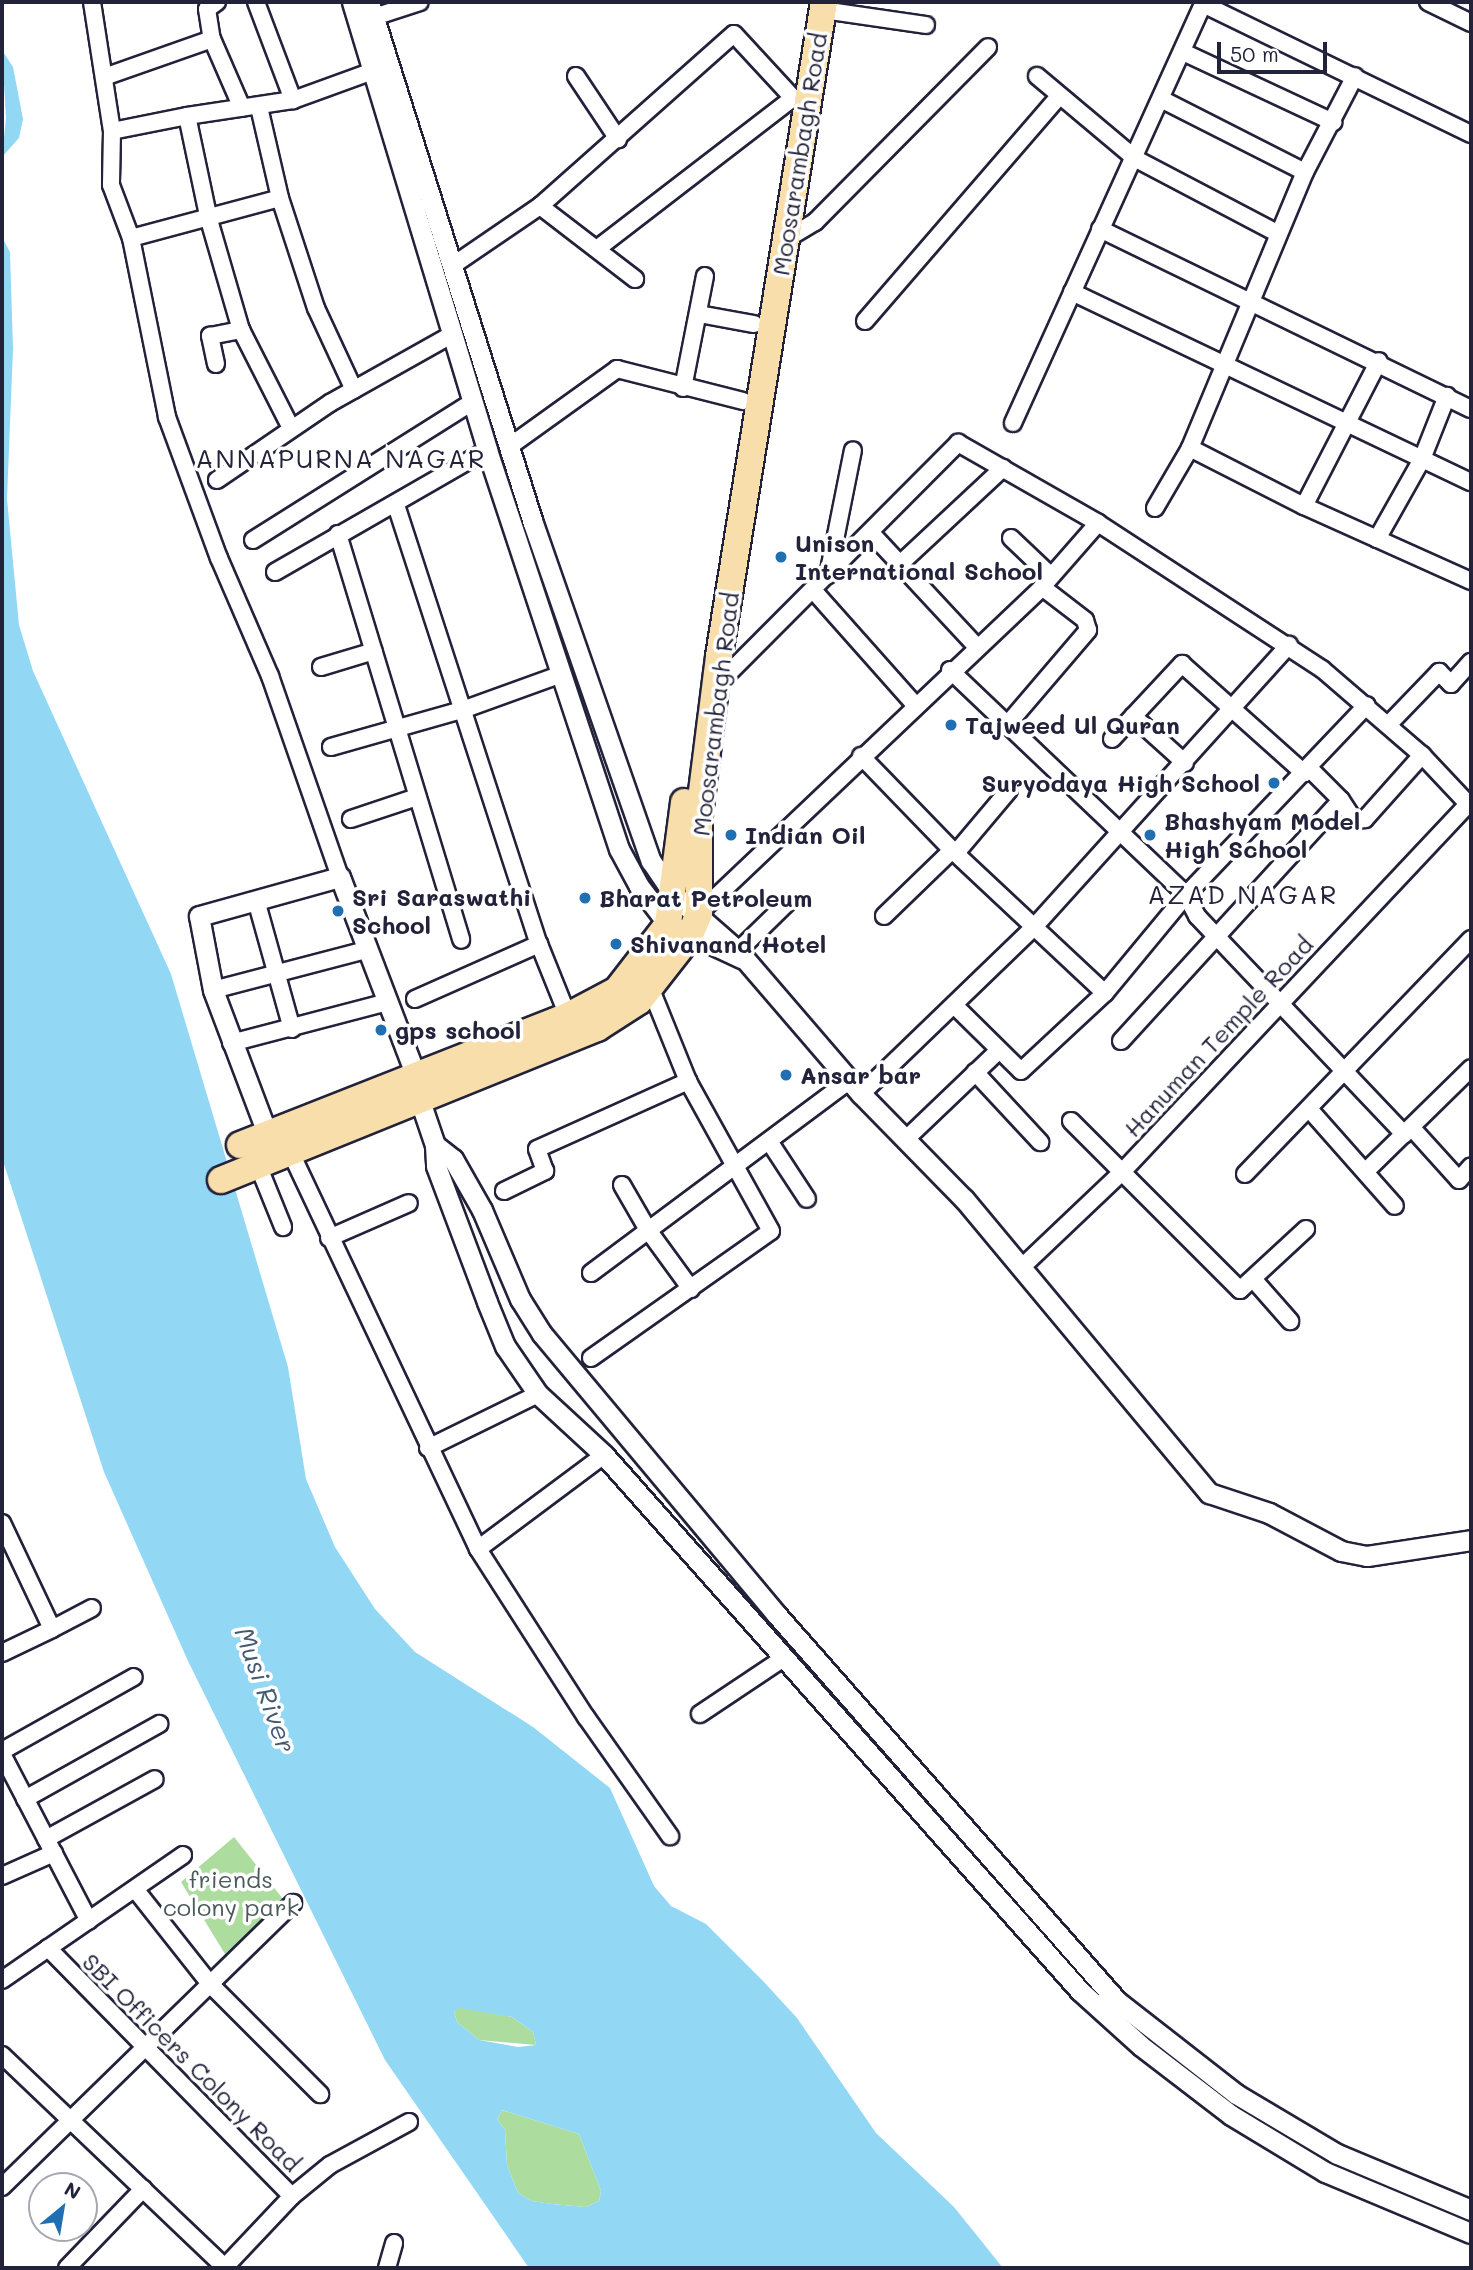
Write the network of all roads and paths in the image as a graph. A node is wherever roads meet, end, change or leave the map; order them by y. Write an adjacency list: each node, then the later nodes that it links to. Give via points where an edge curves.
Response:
1 (92, 2): 16 (street)
2 (216, 2): 12 (street, via 207,9)
3 (256, 2): 23 (street)
4 (352, 2): 15 (street)
5 (420, 2): 9 (street)
6 (1428, 2): 10 (street)
7 (1204, 3): 14 (street); 19 (street)
8 (818, 4): 11 (street); 21 (main road, Moosarambagh Road); 38 (main road, Moosarambagh Road)
9 (371, 10): 40 (street)
10 (1471, 23)
11 (926, 25)
12 (212, 39): 16 (street); 24 (street)
13 (988, 47): 38 (street, via 815,222)
14 (1183, 52): 22 (street); 26 (street)
15 (373, 71): 23 (street); 49 (street)
16 (107, 76): 27 (street)
17 (576, 76): 29 (street)
18 (1037, 76): 20 (street)
19 (1355, 76): 26 (street); 28 (street)
20 (1059, 96): 30 (street); 46 (street)
21 (793, 98): 29 (street, via 734,34); 39 (street); 47 (main road, Moosarambagh Road)
22 (1161, 99): 30 (street); 31 (street)
23 (293, 100): 24 (street)
24 (251, 108): 25 (street); 32 (street)
25 (187, 116): 27 (street); 34 (street)
26 (1334, 122): 31 (street)
27 (112, 131): 37 (street, via 111,185)
28 (1471, 134)
29 (618, 139): 33 (street)
30 (1136, 159): 35 (street); 36 (street)
31 (1305, 172): 36 (street)
32 (280, 198): 34 (street); 54 (street, via 316,308)
33 (540, 206): 39 (street); 40 (street)
34 (209, 220): 37 (street); 48 (street)
35 (1100, 229): 43 (street); 44 (street)
36 (1279, 234): 44 (street)
37 (131, 238): 114 (street, via 167,417 219,558 270,676)
38 (785, 240): 92 (main road, Moosarambagh Road)
39 (597, 249): 42 (street)
40 (452, 266): 62 (street)
41 (705, 276): 45 (street)
42 (635, 279)
43 (1072, 292): 51 (street); 60 (street)
44 (1250, 298): 50 (street); 51 (street)
45 (699, 314): 47 (street); 53 (street)
46 (865, 321)
47 (754, 324): 57 (main road, Moosarambagh Road)
48 (241, 330): 52 (street, via 210,337); 61 (street)
49 (453, 334): 54 (street); 56 (street)
50 (1379, 360): 55 (street); 59 (street)
51 (1223, 362): 59 (street); 63 (street)
52 (216, 364)
53 (684, 388): 57 (street); 62 (street, via 618,369)
54 (354, 390): 61 (street)
55 (1447, 396): 58 (street); 66 (street)
56 (474, 401): 64 (street); 78 (street)
57 (743, 401): 115 (main road, Moosarambagh Road, via 693,712)
58 (1471, 409)
59 (1346, 422): 66 (street); 71 (street)
60 (1013, 424)
61 (291, 428): 68 (street)
62 (510, 446): 115 (street, via 651,861)
63 (1190, 448): 71 (street); 72 (street)
64 (487, 450): 70 (street); 91 (street)
65 (853, 450): 81 (street)
66 (1422, 459): 69 (street); 77 (street)
67 (1003, 468): 73 (street); 74 (street, via 958,443); 79 (street)
68 (217, 480)
69 (1471, 482)
70 (396, 505): 75 (street); 95 (street, via 436,635)
71 (1304, 506): 77 (street)
72 (1155, 508)
73 (1098, 523): 82 (street); 85 (street)
74 (871, 533): 79 (street); 81 (street)
75 (338, 534): 80 (street); 87 (street)
76 (1011, 538): 82 (street)
77 (1377, 539): 83 (street)
78 (253, 540)
79 (900, 564): 86 (street)
80 (275, 572)
81 (828, 575): 84 (street)
82 (1046, 582): 86 (street); 98 (street, via 1085,620 1088,630)
83 (1471, 582)
84 (813, 590): 92 (street); 93 (street)
85 (1289, 645): 94 (street); 96 (street)
86 (976, 646): 90 (street)
87 (374, 651): 89 (street); 100 (street)
88 (1471, 662): 99 (street, via 1451,684 1439,672)
89 (321, 667)
90 (950, 670): 93 (street); 98 (street)
91 (559, 675): 95 (street); 122 (street, via 619,849 639,886)
92 (715, 687): 119 (main road, Moosarambagh Road, via 699,815)
93 (915, 705): 104 (street)
94 (1367, 705): 99 (street); 106 (street)
95 (466, 709): 100 (street); 125 (street)
96 (1232, 711): 97 (street, via 1182,664); 105 (street); 106 (street)
97 (1133, 716): 101 (street); 105 (street)
98 (1007, 724): 112 (street)
99 (1388, 725): 103 (street)
100 (398, 727): 102 (street); 108 (street)
101 (1112, 739)
102 (331, 747)
103 (1422, 755): 109 (street, via 1365,820 1354,820); 110 (street)
104 (861, 756): 113 (street); 119 (street)
105 (1185, 763): 112 (street)
106 (1306, 771): 109 (street); 116 (street)
107 (1009, 790): 113 (street)
108 (417, 797): 111 (street); 124 (street)
109 (1341, 800): 123 (street)
110 (1470, 804): 134 (street, Hanuman Temple Road)
111 (351, 819)
112 (1118, 832): 116 (street); 121 (street)
113 (954, 851): 120 (street); 121 (street)
114 (340, 877): 117 (street); 127 (street)
115 (674, 895): 119 (street); 122 (main road, Moosarambagh Road)
116 (1186, 895): 123 (street, via 1197,916); 132 (street)
117 (256, 900): 129 (street); 131 (street, via 199,916)
118 (787, 903): 128 (street)
119 (699, 913): 122 (main road, Moosarambagh Road); 128 (street)
120 (884, 916)
121 (1035, 926): 132 (street); 136 (street)
122 (678, 931): 128 (street); 130 (main road, Moosarambagh Road); 137 (main road, Moosarambagh Road, via 617,990)
123 (1218, 938): 134 (street); 139 (street)
124 (461, 940)
125 (539, 944): 133 (street); 137 (street)
126 (1469, 946): 144 (street)
127 (369, 949): 129 (street); 135 (street)
128 (740, 955): 147 (street)
129 (278, 974): 131 (street); 138 (street)
130 (650, 987): 145 (street); 146 (main road, Moosarambagh Road, via 627,1010 571,1041)
131 (213, 990): 140 (street)
132 (1105, 993): 141 (street, via 1021,1071)
133 (415, 999)
134 (1279, 1001): 144 (street); 161 (street, Hanuman Temple Road)
135 (387, 1002): 138 (street); 146 (street)
136 (956, 1007): 141 (street); 147 (street)
137 (568, 1016): 146 (main road, Moosarambagh Road)
138 (292, 1029): 140 (street)
139 (1121, 1041)
140 (231, 1043): 151 (street)
141 (998, 1051): 143 (street)
142 (1471, 1068): 150 (street)
143 (975, 1072): 152 (street); 154 (street)
144 (1344, 1074): 148 (street); 150 (street)
145 (688, 1081): 160 (street); 166 (street, via 537,1149 545,1171)
146 (418, 1087): 151 (main road, Moosarambagh Road); 156 (street); 157 (main road, Moosarambagh Road)
147 (856, 1087): 152 (street); 153 (street)
148 (1310, 1110): 162 (street); 163 (street)
149 (1071, 1121): 161 (street)
150 (1408, 1131): 159 (street, via 1458,1180); 162 (street)
151 (267, 1133): 155 (main road, Moosarambagh Road)
152 (905, 1140): 174 (street)
153 (769, 1141): 160 (street); 167 (street)
154 (1040, 1142)
155 (240, 1145)
156 (435, 1145): 180 (street, via 436,1166 505,1346); 214 (street, via 453,1159 520,1299 542,1334 776,1614 1116,2001 1236,2094 1337,2154)
157 (290, 1151): 158 (main road, Moosarambagh Road); 173 (street)
158 (258, 1165): 164 (main road, Moosarambagh Road); 170 (street)
159 (1471, 1166)
160 (733, 1168): 172 (street); 177 (street, via 771,1231)
161 (1123, 1171): 174 (street, Hanuman Temple Road); 176 (street, via 1240,1290)
162 (1366, 1171): 169 (street)
163 (1245, 1174)
164 (221, 1180)
165 (622, 1185): 172 (street)
166 (504, 1191)
167 (807, 1199)
168 (409, 1203): 173 (street)
169 (1395, 1206)
170 (284, 1227)
171 (1306, 1229): 176 (street)
172 (648, 1230): 175 (street); 177 (street)
173 (329, 1238): 181 (street)
174 (1022, 1266): 184 (street, via 1209,1493 1269,1513 1341,1550 1367,1556)
175 (591, 1273)
176 (1254, 1280): 178 (street)
177 (691, 1289): 179 (street)
178 (1290, 1321)
179 (591, 1358)
180 (538, 1394): 181 (street); 182 (street)
181 (428, 1448): 185 (street)
182 (604, 1455): 185 (street); 189 (street)
183 (2, 1523): 187 (street)
184 (1471, 1540)
185 (478, 1549): 196 (street, via 586,1717)
186 (92, 1608): 187 (street)
187 (52, 1629): 188 (street)
188 (2, 1653)
189 (785, 1657): 191 (street); 215 (street, via 1080,1991 1141,2046 1231,2115 1325,2172)
190 (134, 1677): 193 (street)
191 (700, 1714)
192 (159, 1724): 195 (street)
193 (2, 1753): 195 (street)
194 (155, 1779): 197 (street)
195 (25, 1799): 197 (street)
196 (670, 1836)
197 (50, 1846): 199 (street); 202 (street)
198 (183, 1855): 200 (street)
199 (2, 1876)
200 (135, 1889): 202 (street); 205 (street)
201 (293, 1903): 205 (street)
202 (89, 1920): 203 (street)
203 (48, 1948): 204 (street); 206 (street, SBI Officers Colony Road)
204 (3, 1978)
205 (209, 1984): 206 (street); 208 (street)
206 (145, 2047): 209 (street); 213 (street, SBI Officers Colony Road)
207 (3, 2058): 209 (street)
208 (320, 2094)
209 (70, 2120): 211 (street); 212 (street)
210 (409, 2122): 213 (street, via 330,2165)
211 (2, 2187)
212 (143, 2189): 217 (street); 218 (street)
213 (292, 2196): 218 (street, SBI Officers Colony Road)
214 (1471, 2210)
215 (1471, 2233)
216 (394, 2243): 219 (street)
217 (67, 2268)
218 (224, 2268)
219 (387, 2268)

